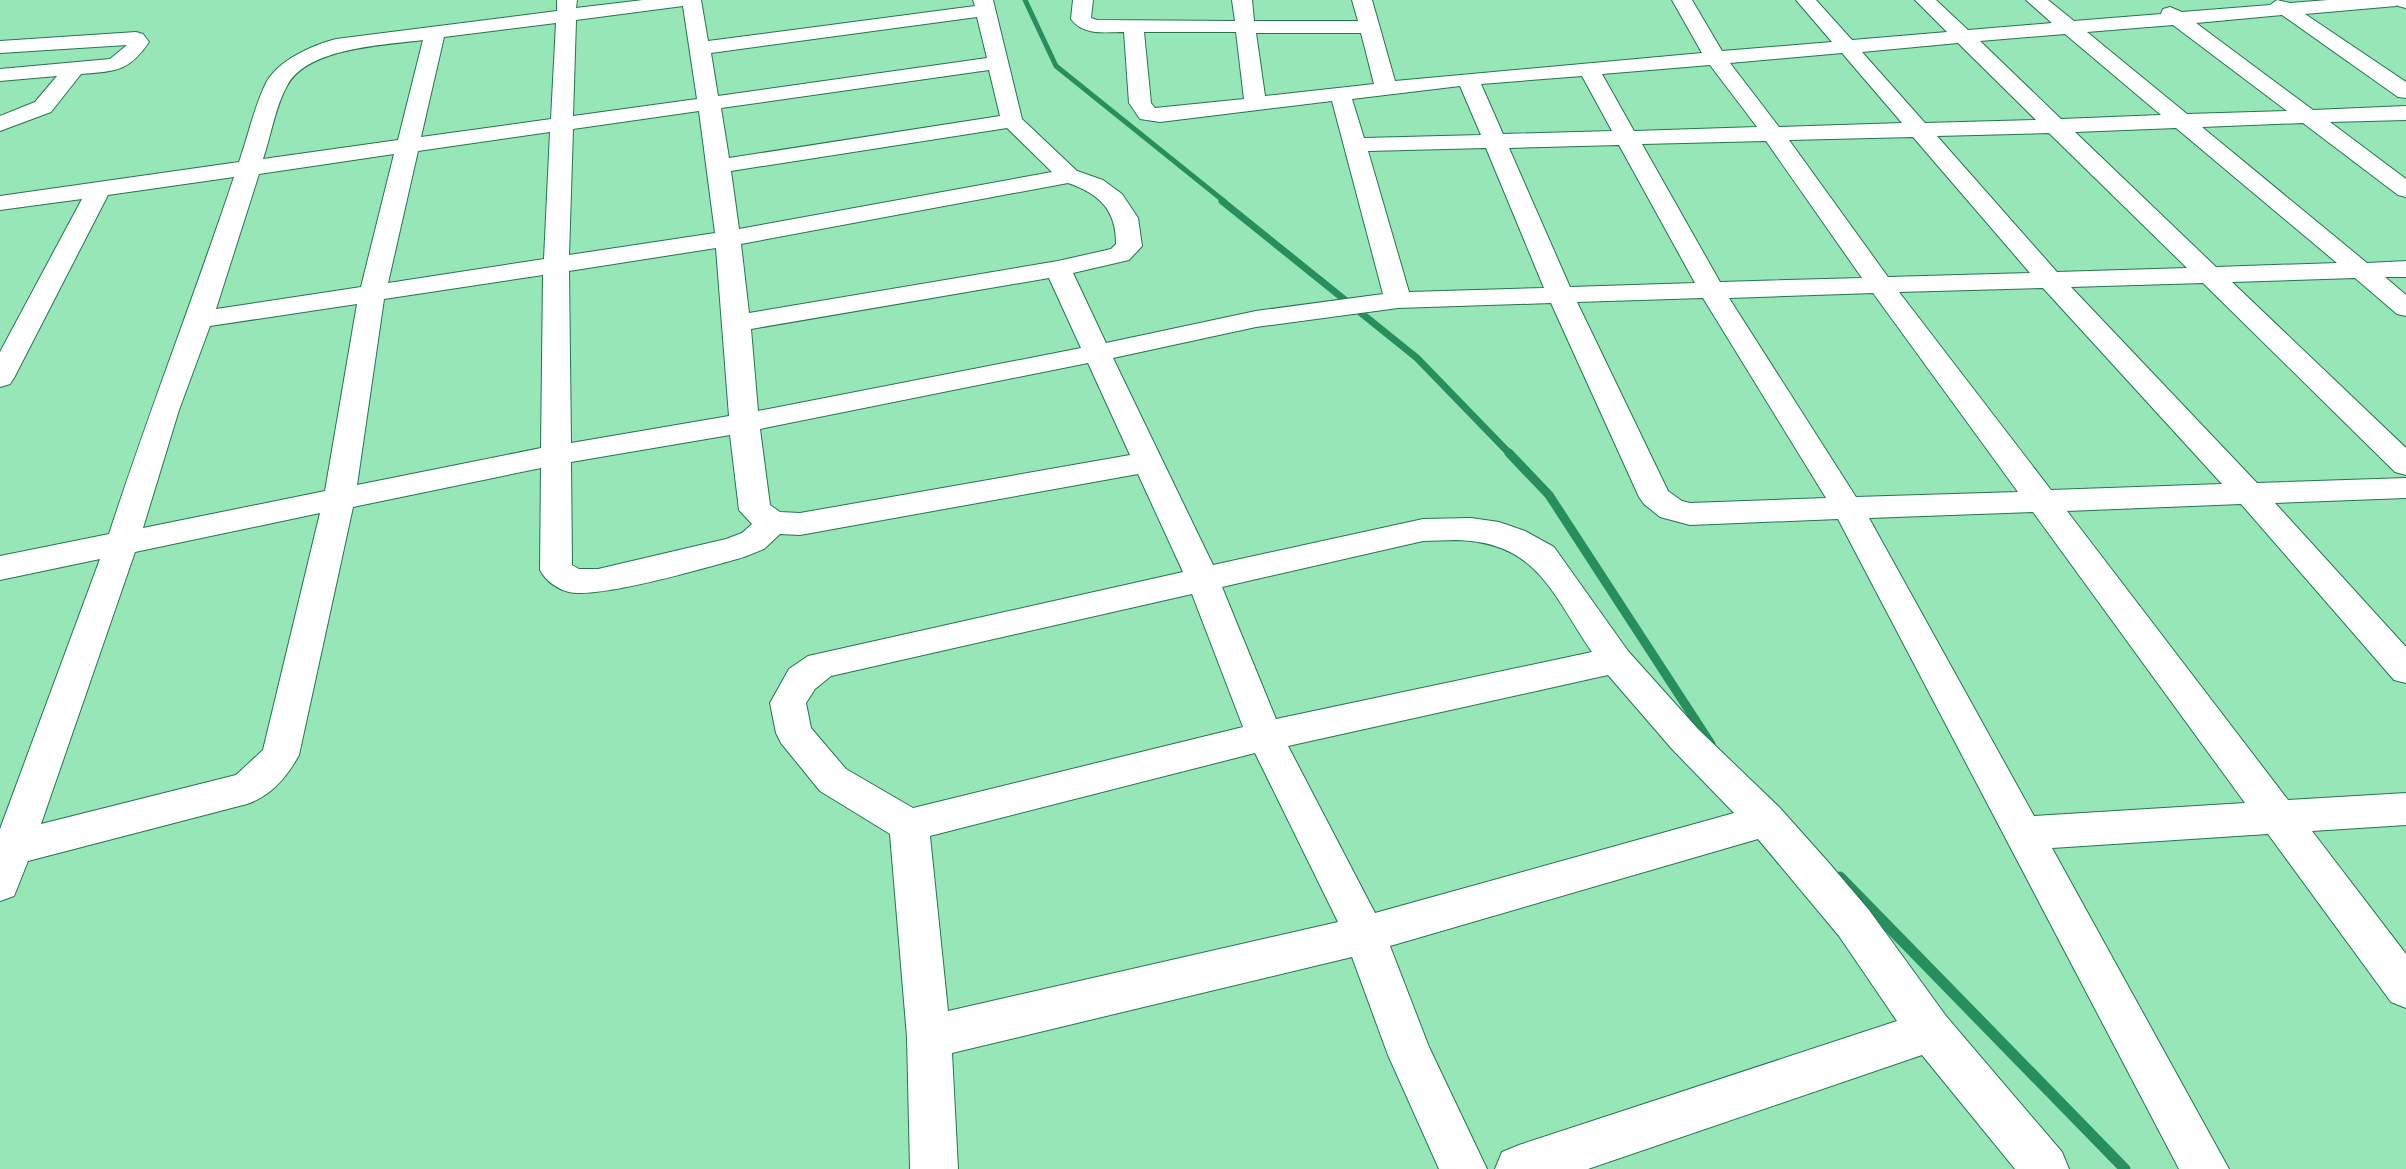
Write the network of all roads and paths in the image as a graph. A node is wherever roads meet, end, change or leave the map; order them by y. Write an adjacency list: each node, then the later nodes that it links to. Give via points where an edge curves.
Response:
1 (690, 0): 13 (street); 22 (street)
2 (1083, 0): 16 (street, via 1081,19 1086,24)
3 (1242, 0): 15 (street)
4 (1362, 0): 17 (street)
5 (1682, 0): 24 (street)
6 (1806, 0): 23 (street)
7 (1925, 0): 20 (street)
8 (2036, 0): 18 (street)
9 (2153, 0): 14 (street)
10 (2396, 0): 12 (street)
11 (984, 5): 22 (street); 25 (street)
12 (2280, 5): 14 (street); 31 (street)
13 (566, 7): 19 (street); 40 (street)
14 (2179, 20): 18 (street); 36 (street)
15 (1245, 25): 16 (street); 17 (street); 33 (street)
16 (1134, 27): 33 (street, via 1140,103 1148,114)
17 (1370, 27): 30 (street)
18 (2069, 29): 20 (street); 38 (street)
19 (435, 33): 47 (street); 49 (street, via 336,45 289,69 277,83)
20 (1966, 39): 23 (street); 41 (street)
21 (0, 47): 27 (street, via 138,38 136,48 120,64)
22 (700, 48): 34 (street)
23 (1845, 48): 24 (street); 42 (street)
24 (1715, 57): 26 (street); 43 (street)
25 (998, 63): 34 (street); 37 (street)
26 (1588, 68): 29 (street); 44 (street)
27 (74, 69): 28 (street); 39 (street, via 43,107)
28 (0, 75)
29 (1468, 79): 30 (street); 45 (street)
30 (1386, 87): 32 (street)
31 (2406, 92)
32 (1340, 93): 33 (street); 46 (street)
33 (1255, 102)
34 (708, 105): 40 (street); 48 (street)
35 (2406, 113): 36 (street)
36 (2306, 117): 38 (street); 51 (street)
37 (1012, 121): 48 (street); 50 (street)
38 (2183, 122): 41 (street); 57 (street)
39 (0, 124)
40 (562, 125): 47 (street); 55 (street)
41 (2055, 126): 42 (street); 59 (street)
42 (1921, 129): 43 (street); 60 (street)
43 (1773, 134): 44 (street); 61 (street)
44 (1628, 137): 45 (street); 62 (street)
45 (1494, 141): 46 (street); 64 (street)
46 (1356, 145): 65 (street)
47 (407, 146): 49 (street); 63 (street)
48 (719, 166): 54 (street)
49 (247, 169): 52 (street); 67 (street)
50 (1069, 176): 54 (street); 56 (street, via 1111,193 1124,213 1129,246 1120,255)
51 (2406, 190)
52 (98, 191): 53 (street); 70 (street)
53 (0, 203)
54 (726, 239): 55 (street); 68 (street)
55 (556, 265): 63 (street); 72 (street)
56 (1058, 269): 68 (street); 69 (street)
57 (2360, 269): 58 (street); 59 (street); 66 (street)
58 (2406, 269)
59 (2209, 276): 60 (street); 74 (street)
60 (2051, 281): 61 (street); 76 (street)
61 (1881, 286): 62 (street); 78 (street)
62 (1712, 291): 64 (street); 79 (street)
63 (372, 295): 67 (street); 77 (street)
64 (1562, 296): 65 (street); 79 (street, via 1655,497 1671,509 1690,514)
65 (1398, 300): 69 (street, via 1256,318)
66 (2406, 308)
67 (200, 320): 81 (street, via 164,410)
68 (736, 323): 71 (street)
69 (1099, 353): 71 (street); 73 (street)
70 (0, 378)
71 (744, 423): 72 (street); 80 (street, via 755,510)
72 (555, 455): 77 (street); 80 (street, via 556,570 572,581 598,581 733,549 753,541)
73 (1149, 462): 80 (street, via 800,524); 83 (street)
74 (2406, 466)
75 (2406, 488): 76 (street)
76 (2250, 495): 78 (street); 85 (street)
77 (339, 499): 81 (street); 92 (street, via 287,728 279,755 268,771 247,788)
78 (2043, 501): 79 (street); 88 (street)
79 (1848, 509): 91 (street)
80 (773, 523)
81 (123, 541): 82 (street); 92 (street)
82 (0, 568)
83 (1203, 580): 84 (street, via 1423,530 1470,527 1525,542 1542,555); 86 (street); 90 (street, via 820,665 802,679 788,704 794,733 833,780)
84 (1616, 660): 86 (street); 89 (street, via 1685,739)
85 (2406, 670)
86 (1265, 736): 90 (street); 93 (street)
87 (2406, 809): 88 (street)
88 (2277, 817): 91 (street); 94 (street)
89 (1766, 820): 93 (street); 95 (street, via 1854,923)
90 (909, 825): 96 (street)
91 (2022, 833): 101 (street)
92 (5, 861)
93 (1365, 935): 96 (street); 98 (street, via 1410,1055)
94 (2406, 988)
95 (1930, 1031): 99 (street); 100 (street)
96 (929, 1037): 97 (street)
97 (934, 1169)
98 (1463, 1169)
99 (1519, 1169)
100 (2045, 1169)
101 (2204, 1169)

